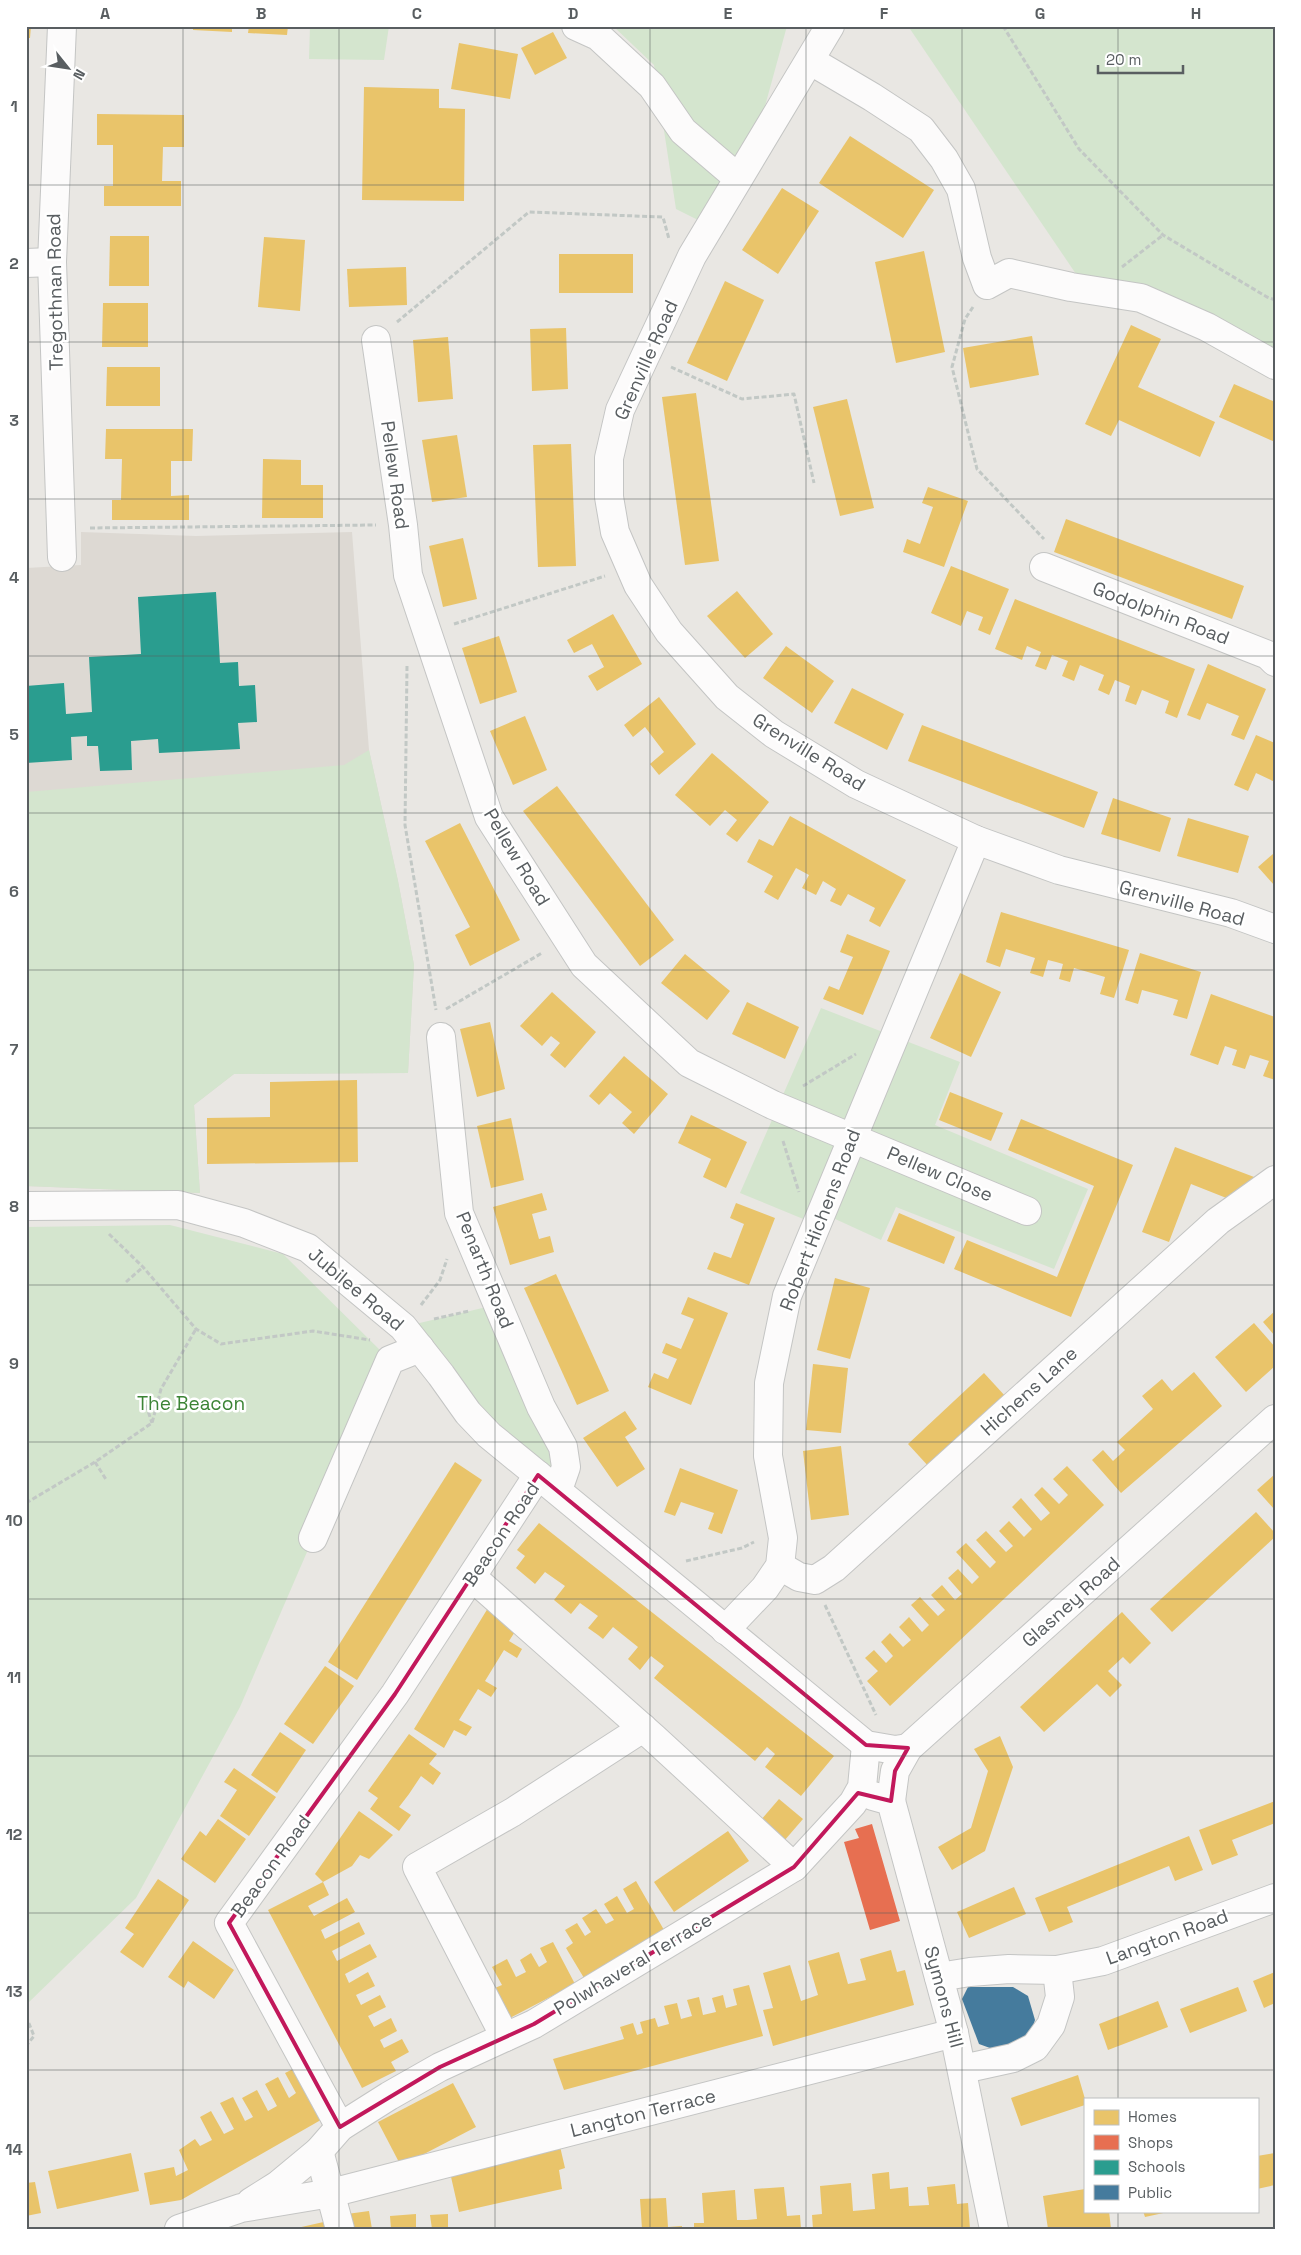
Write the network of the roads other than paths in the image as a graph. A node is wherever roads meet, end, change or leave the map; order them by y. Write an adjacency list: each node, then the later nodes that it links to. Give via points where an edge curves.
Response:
1 (62, 26): 6 (street, Tregothnan Road)
2 (576, 26): 5 (street, via 598,36 652,86 683,131)
3 (830, 26): 4 (street, Grenville Road)
4 (811, 61): 5 (street, Grenville Road); 8 (street, via 921,129 962,189 977,258 987,285 1010,273 1141,298 1207,326)
5 (738, 178): 12 (street, Grenville Road, via 692,256 620,410 609,458 609,497 615,532 638,586 669,632 727,697 774,734 856,784)
6 (39, 262): 9 (street, Tregothnan Road)
7 (376, 340): 15 (street, Pellew Road, via 408,575 489,817 584,965 689,1063 772,1105)
8 (1275, 365)
9 (62, 557)
10 (1044, 567): 11 (street, Godolphin Road, via 1268,655)
11 (1275, 662)
12 (976, 840): 13 (street, Grenville Road, via 1059,870 1231,913); 15 (street, Robert Hichens Road)
13 (1275, 929)
14 (439, 1026): 21 (street, Penarth Road, via 459,1214 541,1406 563,1447 566,1467)
15 (852, 1137): 18 (street, Pellew Close); 23 (street, Robert Hichens Road, via 786,1296 769,1383 768,1456 783,1538)
16 (1275, 1180): 23 (street, Hichens Lane, via 1218,1221 834,1568 813,1579 799,1577)
17 (26, 1206): 19 (street, Jubilee Road, via 178,1206 244,1223 308,1248 403,1327)
18 (1027, 1211)
19 (420, 1348): 21 (street, Jubilee Road, via 468,1413 489,1435); 22 (street, via 390,1360)
20 (1275, 1418): 28 (street, Glasney Road)
21 (548, 1483): 24 (street, Beacon Road); 25 (street, Beacon Road)
22 (313, 1538)
23 (780, 1566): 25 (street, Robert Hichens Road)
24 (472, 1577): 26 (street); 38 (street, Beacon Road, via 395,1694 229,1923)
25 (725, 1630): 27 (street, Beacon Road)
26 (644, 1728): 31 (street); 36 (street, via 513,1812 417,1867)
27 (866, 1745): 28 (street, Beacon Road); 29 (street, Polwhaveral Terrace, via 862,1787)
28 (900, 1749): 30 (street, Glasney Road)
29 (858, 1794): 30 (street); 31 (street, Polwhaveral Terrace)
30 (891, 1801): 34 (street, Symons Hill)
31 (794, 1867): 36 (street, Polwhaveral Terrace, via 534,2024)
32 (1275, 1898): 33 (street, Langton Road, via 1103,1961)
33 (1057, 1970): 34 (street, Langton Road, via 970,1972); 37 (street, via 1060,1996 1051,2025 1035,2047 1013,2058)
34 (939, 1977): 35 (street, Symons Hill)
35 (954, 2033): 37 (street, Symons Hill); 40 (street, Langton Terrace)
36 (505, 2037): 38 (street, Polwhaveral Terrace, via 440,2067)
37 (963, 2069): 44 (street, Symons Hill)
38 (340, 2128): 39 (street, Polwhaveral Terrace)
39 (319, 2151): 40 (street); 41 (street, Polwhaveral Terrace, via 278,2185)
40 (331, 2193): 41 (street, Langton Terrace); 43 (street)
41 (241, 2208): 42 (street)
42 (179, 2229)
43 (340, 2229)
44 (994, 2229)

